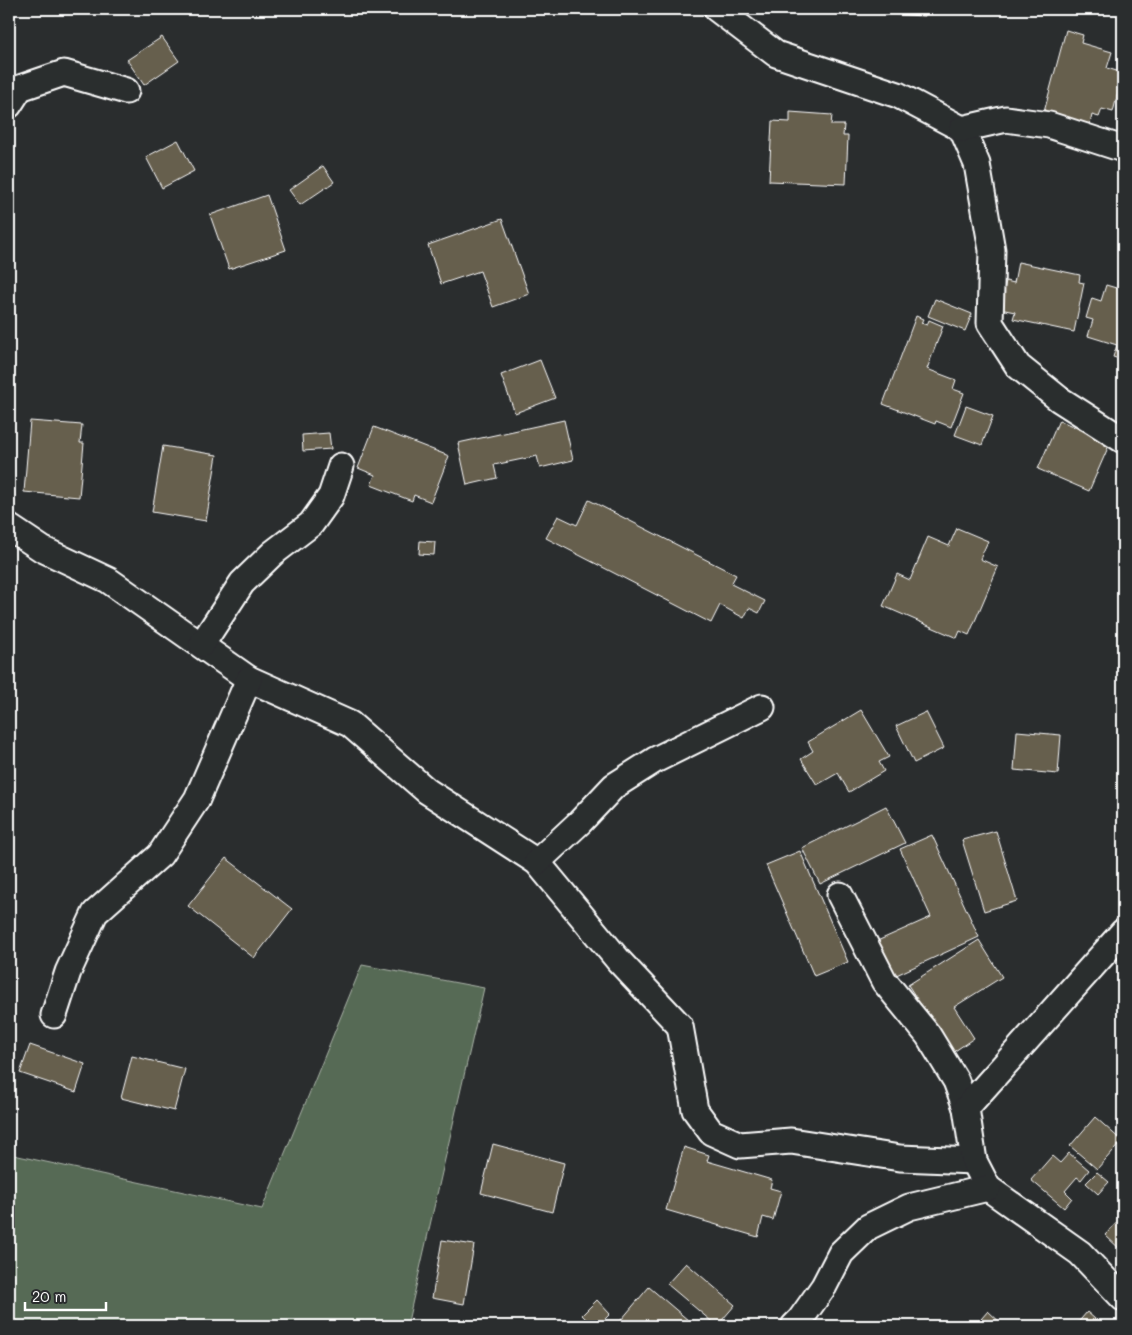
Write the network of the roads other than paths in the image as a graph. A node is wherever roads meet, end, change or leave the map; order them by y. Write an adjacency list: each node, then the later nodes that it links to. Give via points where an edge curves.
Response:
1 (717, 9): 4 (street, via 776,54 898,95)
2 (126, 92): 3 (street, via 64,73 20,88)
3 (9, 105)
4 (962, 128): 5 (street, via 1006,119 1049,125); 6 (street, via 977,164 992,250 990,323 1018,366 1059,399)
5 (1123, 149)
6 (1123, 440)
7 (341, 466): 9 (street, via 331,496 311,524 273,553 242,584)
8 (9, 527): 9 (street, via 42,549 108,580)
9 (202, 644): 10 (street)
10 (249, 679): 12 (street, via 350,724 427,791); 15 (street, via 197,798 160,855 96,913 68,972)
11 (762, 707): 12 (street, via 655,760 614,786)
12 (537, 862): 17 (street, via 619,961 680,1026 695,1110 711,1132 740,1145 791,1141 900,1158)
13 (840, 895): 16 (street, via 884,981 928,1035 956,1081)
14 (1123, 932): 16 (street)
15 (54, 1015)
16 (966, 1108): 17 (street)
17 (974, 1161): 18 (street)
18 (988, 1188): 19 (street, via 1080,1253); 20 (street, via 909,1207 868,1227 841,1253 824,1286)
19 (1123, 1298)
20 (794, 1326)

